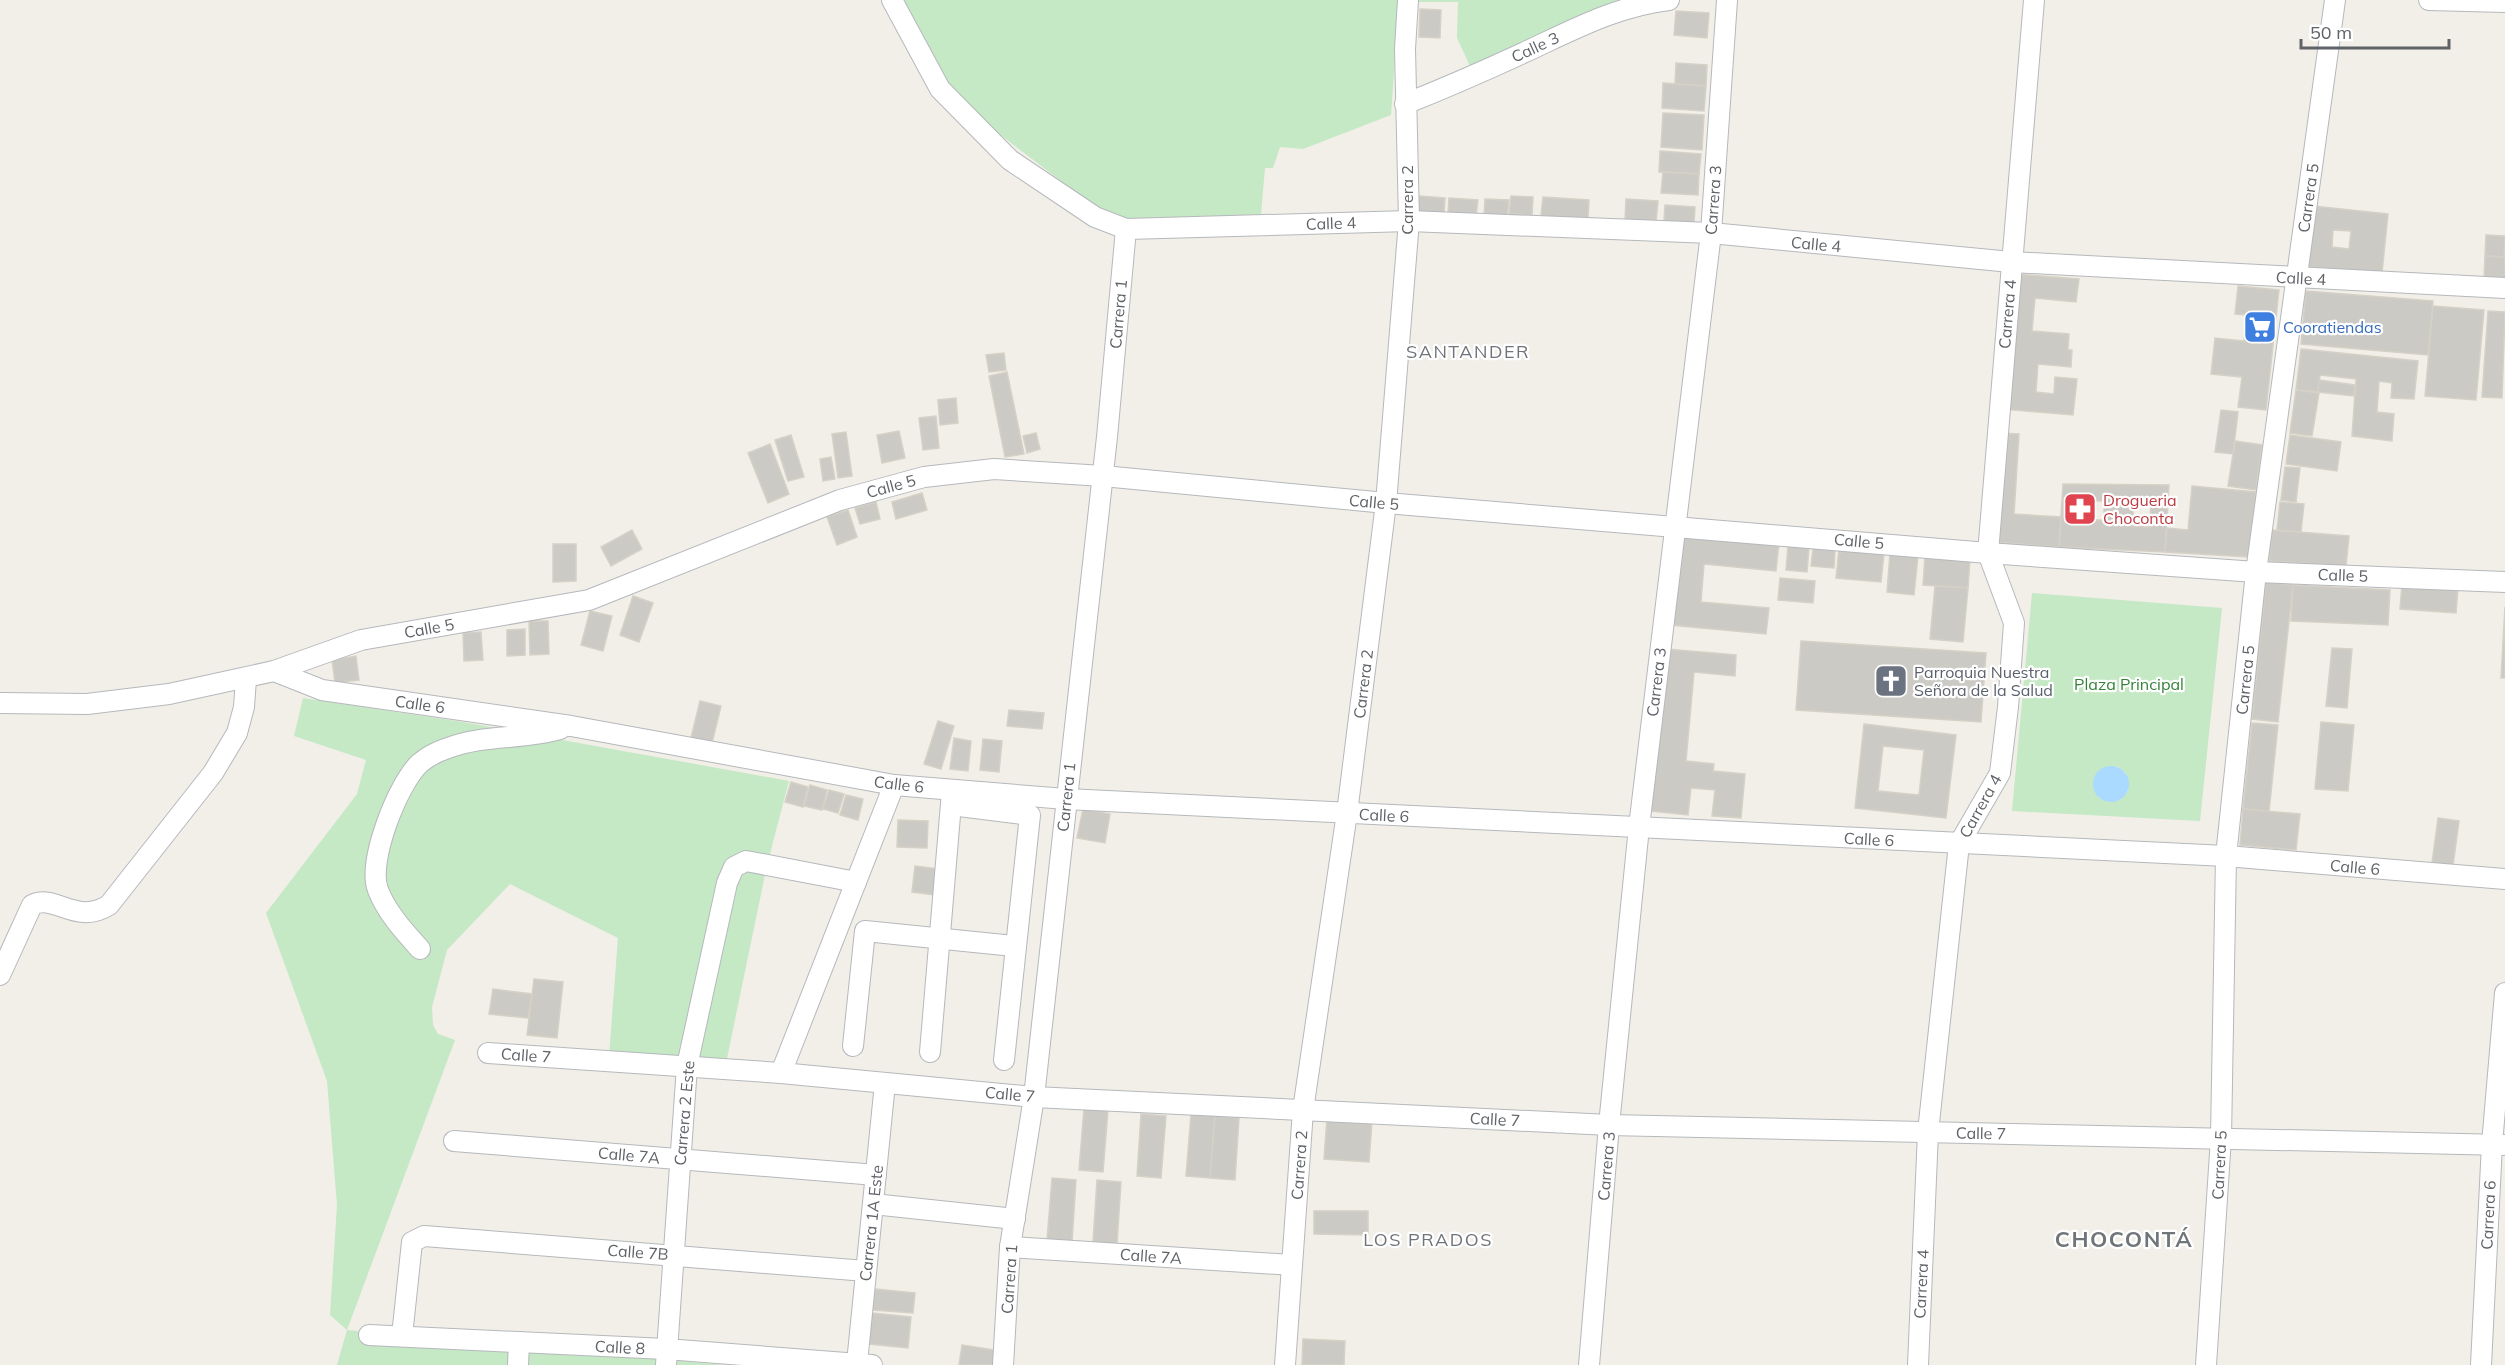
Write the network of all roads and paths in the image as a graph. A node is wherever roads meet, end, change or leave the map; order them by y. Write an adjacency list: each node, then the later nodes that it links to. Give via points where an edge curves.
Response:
1 (892, 0): 11 (street, via 940,89 1010,160 1095,217)
2 (1408, 0): 9 (street, Carrera 2)
3 (1668, 0): 9 (street, Calle 3, via 1606,14)
4 (1727, 0): 12 (street, Carrera 3)
5 (2034, 0): 13 (street, Carrera 4)
6 (2335, 0): 14 (street, Carrera 5)
7 (2429, 0): 8 (street)
8 (2505, 3)
9 (1405, 104): 10 (street, Carrera 2)
10 (1409, 221): 11 (street, Calle 4); 12 (street, Calle 4); 17 (street, Carrera 2)
11 (1126, 229): 16 (street, Carrera 1)
12 (1711, 233): 13 (street, Calle 4); 18 (street, Carrera 3)
13 (2011, 262): 14 (street, Calle 4); 19 (street, Carrera 4)
14 (2296, 277): 15 (street, Calle 4); 20 (street, Carrera 5)
15 (2505, 288)
16 (1103, 476): 17 (street, Calle 5); 22 (street, Calle 5, via 994,469 924,477 840,500 589,600 361,640); 28 (street, Carrera 1)
17 (1386, 503): 18 (street, Calle 5); 29 (street, Carrera 2)
18 (1674, 525): 19 (street, Calle 5); 30 (street, Carrera 3)
19 (1988, 553): 20 (street, Calle 5); 31 (street, Carrera 4, via 2014,623 2008,706 2000,773)
20 (2256, 572): 21 (street, Calle 5); 32 (street, Carrera 5)
21 (2505, 582)
22 (274, 671): 23 (street, Calle 5); 25 (street, Calle 6, via 322,690)
23 (246, 679): 24 (street, Calle 5, via 87,704); 38 (street, via 237,733 213,773 109,905 96,914 45,902 32,905)
24 (0, 704)
25 (571, 726): 26 (street, Calle 6); 37 (street, via 446,748 420,763 401,790 377,858 377,888 394,920)
26 (894, 785): 27 (street, Calle 6); 34 (street)
27 (952, 797): 28 (street, Calle 6); 35 (street); 36 (street, via 1030,815)
28 (1066, 799): 29 (street, Calle 6); 47 (street, Carrera 1)
29 (1347, 813): 30 (street, Calle 6); 48 (street, Carrera 2)
30 (1639, 827): 31 (street, Calle 6); 49 (street, Carrera 3)
31 (1959, 844): 32 (street, Calle 6); 50 (street, Carrera 4)
32 (2226, 856): 33 (street, Calle 6); 51 (street, Carrera 5)
33 (2505, 879)
34 (856, 882): 44 (street, Carrera 2 Este, via 746,861 734,867 727,883); 45 (street)
35 (940, 937): 36 (street); 40 (street, via 865,931); 41 (street)
36 (1014, 946): 43 (street)
37 (420, 949)
38 (0, 975)
39 (2505, 993): 53 (street, Carrera 6)
40 (853, 1046)
41 (930, 1052)
42 (488, 1053): 44 (street, Calle 7)
43 (1004, 1060)
44 (687, 1066): 45 (street, Calle 7); 54 (street, Carrera 2 Este)
45 (781, 1073): 46 (street, Calle 7)
46 (885, 1083): 47 (street, Calle 7); 55 (street, Carrera 1A Este)
47 (1034, 1097): 48 (street, Calle 7); 57 (street, Carrera 1)
48 (1303, 1110): 49 (street, Calle 7); 60 (street, Carrera 2)
49 (1609, 1125): 50 (street, Calle 7); 70 (street, Carrera 3)
50 (1928, 1132): 51 (street, Calle 7); 71 (street, Carrera 4)
51 (2221, 1138): 53 (street, Calle 7); 72 (street, Carrera 5)
52 (454, 1141): 54 (street, Calle 7A)
53 (2498, 1145): 73 (street, Carrera 6)
54 (680, 1159): 55 (street, Calle 7A); 59 (street, Carrera 2 Este)
55 (876, 1175): 56 (street, Carrera 1A Este)
56 (873, 1204): 57 (street); 61 (street, Carrera 1A Este)
57 (1015, 1219): 58 (street, Carrera 1)
58 (1010, 1247): 60 (street, Calle 7A); 68 (street, Carrera 1)
59 (673, 1254): 61 (street, Calle 7B); 63 (street, Calle 7B, via 424,1236 412,1242); 65 (street, Carrera 2 Este)
60 (1292, 1265): 69 (street, Carrera 2)
61 (866, 1271): 66 (street, Carrera 1A Este)
62 (369, 1335): 63 (street, Calle 8)
63 (402, 1336): 64 (street, Calle 8)
64 (519, 1354): 65 (street, Calle 8); 67 (street)
65 (666, 1357): 66 (street, Calle 8)
66 (864, 1364)
67 (501, 1365)
68 (1003, 1365)
69 (1285, 1365)
70 (1589, 1365)
71 (1918, 1365)
72 (2206, 1365)
73 (2481, 1365)

